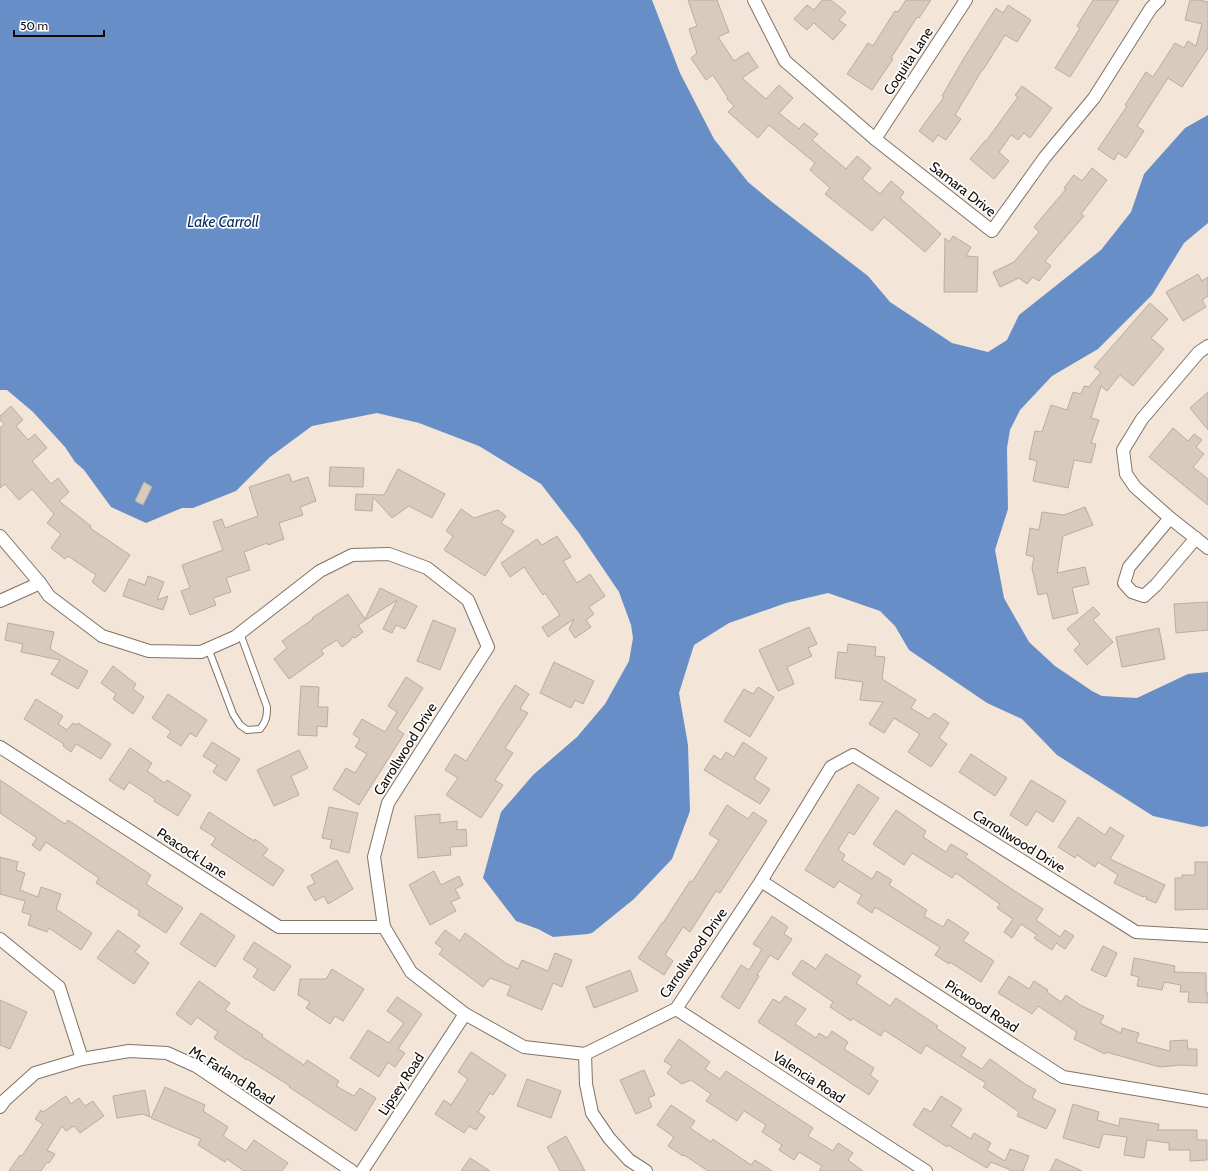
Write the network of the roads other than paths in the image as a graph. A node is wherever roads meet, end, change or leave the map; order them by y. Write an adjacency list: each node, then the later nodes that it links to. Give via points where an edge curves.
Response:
1 (754, 0): 4 (street, Samara Drive, via 785,62)
2 (966, 0): 4 (street, Coquita Lane)
3 (1159, 0): 4 (street, Samara Drive, via 1151,8 1094,98 1045,157 992,231)
4 (875, 139)
5 (1208, 346): 6 (street, via 1199,352 1142,419 1122,450 1126,474 1135,487)
6 (1170, 518): 8 (street); 8 (street, via 1129,567 1124,583 1132,592 1144,596)
7 (0, 536): 10 (street, Carrollwood Drive)
8 (1196, 538): 9 (street)
9 (1208, 548)
10 (40, 583): 11 (street); 13 (street, Carrollwood Drive, via 49,596 102,636 149,651 201,652)
11 (0, 601)
12 (240, 634): 13 (street, Carrollwood Drive); 13 (lane, via 267,707 265,724 260,729 247,730 240,725 233,714); 16 (street, Carrollwood Drive, via 320,571 352,555 389,554 427,568 468,600 488,647 388,803 374,857)
13 (208, 648)
14 (0, 747): 16 (street, Peacock Lane, via 279,927)
15 (761, 881): 17 (street, Carrollwood Drive, via 831,767 853,755 1136,932); 19 (street, Carrollwood Drive); 23 (street, Picwood Road, via 1063,1077)
16 (384, 927): 20 (street, Carrollwood Drive, via 411,972)
17 (1208, 936)
18 (0, 939): 22 (street, via 59,986)
19 (676, 1009): 21 (street, Carrollwood Drive); 28 (street, Valencia Road)
20 (465, 1014): 21 (street, Carrollwood Drive, via 524,1047); 26 (street, Lipsey Road)
21 (585, 1054): 27 (street, via 586,1084 592,1113 628,1160)
22 (82, 1059): 24 (street, Mc Farland Road, via 35,1073); 25 (street, Mc Farland Road, via 129,1051 167,1053 196,1066)
23 (1208, 1101)
24 (0, 1107)
25 (352, 1171)
26 (362, 1171)
27 (646, 1171)
28 (926, 1171)

